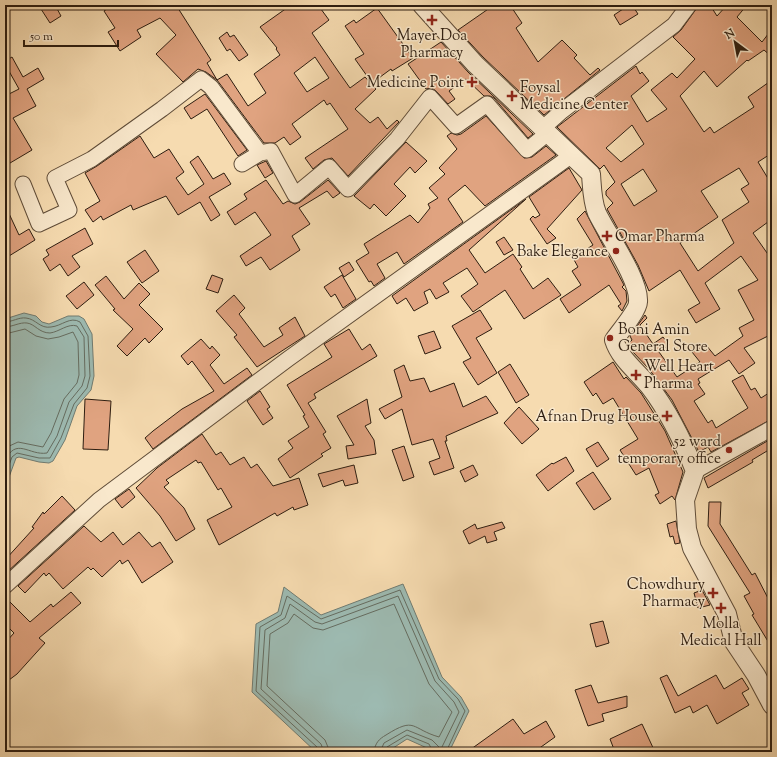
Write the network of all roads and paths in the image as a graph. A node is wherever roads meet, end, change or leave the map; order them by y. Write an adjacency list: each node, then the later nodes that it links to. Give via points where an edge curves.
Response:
1 (422, 5): 3 (street, via 475,64)
2 (689, 5): 3 (street, via 674,25 562,111)
3 (546, 130): 4 (street, via 527,150 487,104 456,126 430,97 397,139 348,189 329,167 295,195 271,151); 5 (street)
4 (260, 153): 6 (street); 7 (street, via 211,86 201,79 92,160 56,178 69,210 39,224)
5 (572, 155): 9 (street, via 590,174 597,212 638,291 639,303 614,340 617,350 665,409 683,440); 10 (street, via 288,359 99,500)
6 (242, 164)
7 (22, 184)
8 (772, 428): 9 (street)
9 (696, 471): 11 (street, via 685,500 687,529 692,548 727,614 734,642)
10 (5, 586)
11 (772, 704)

